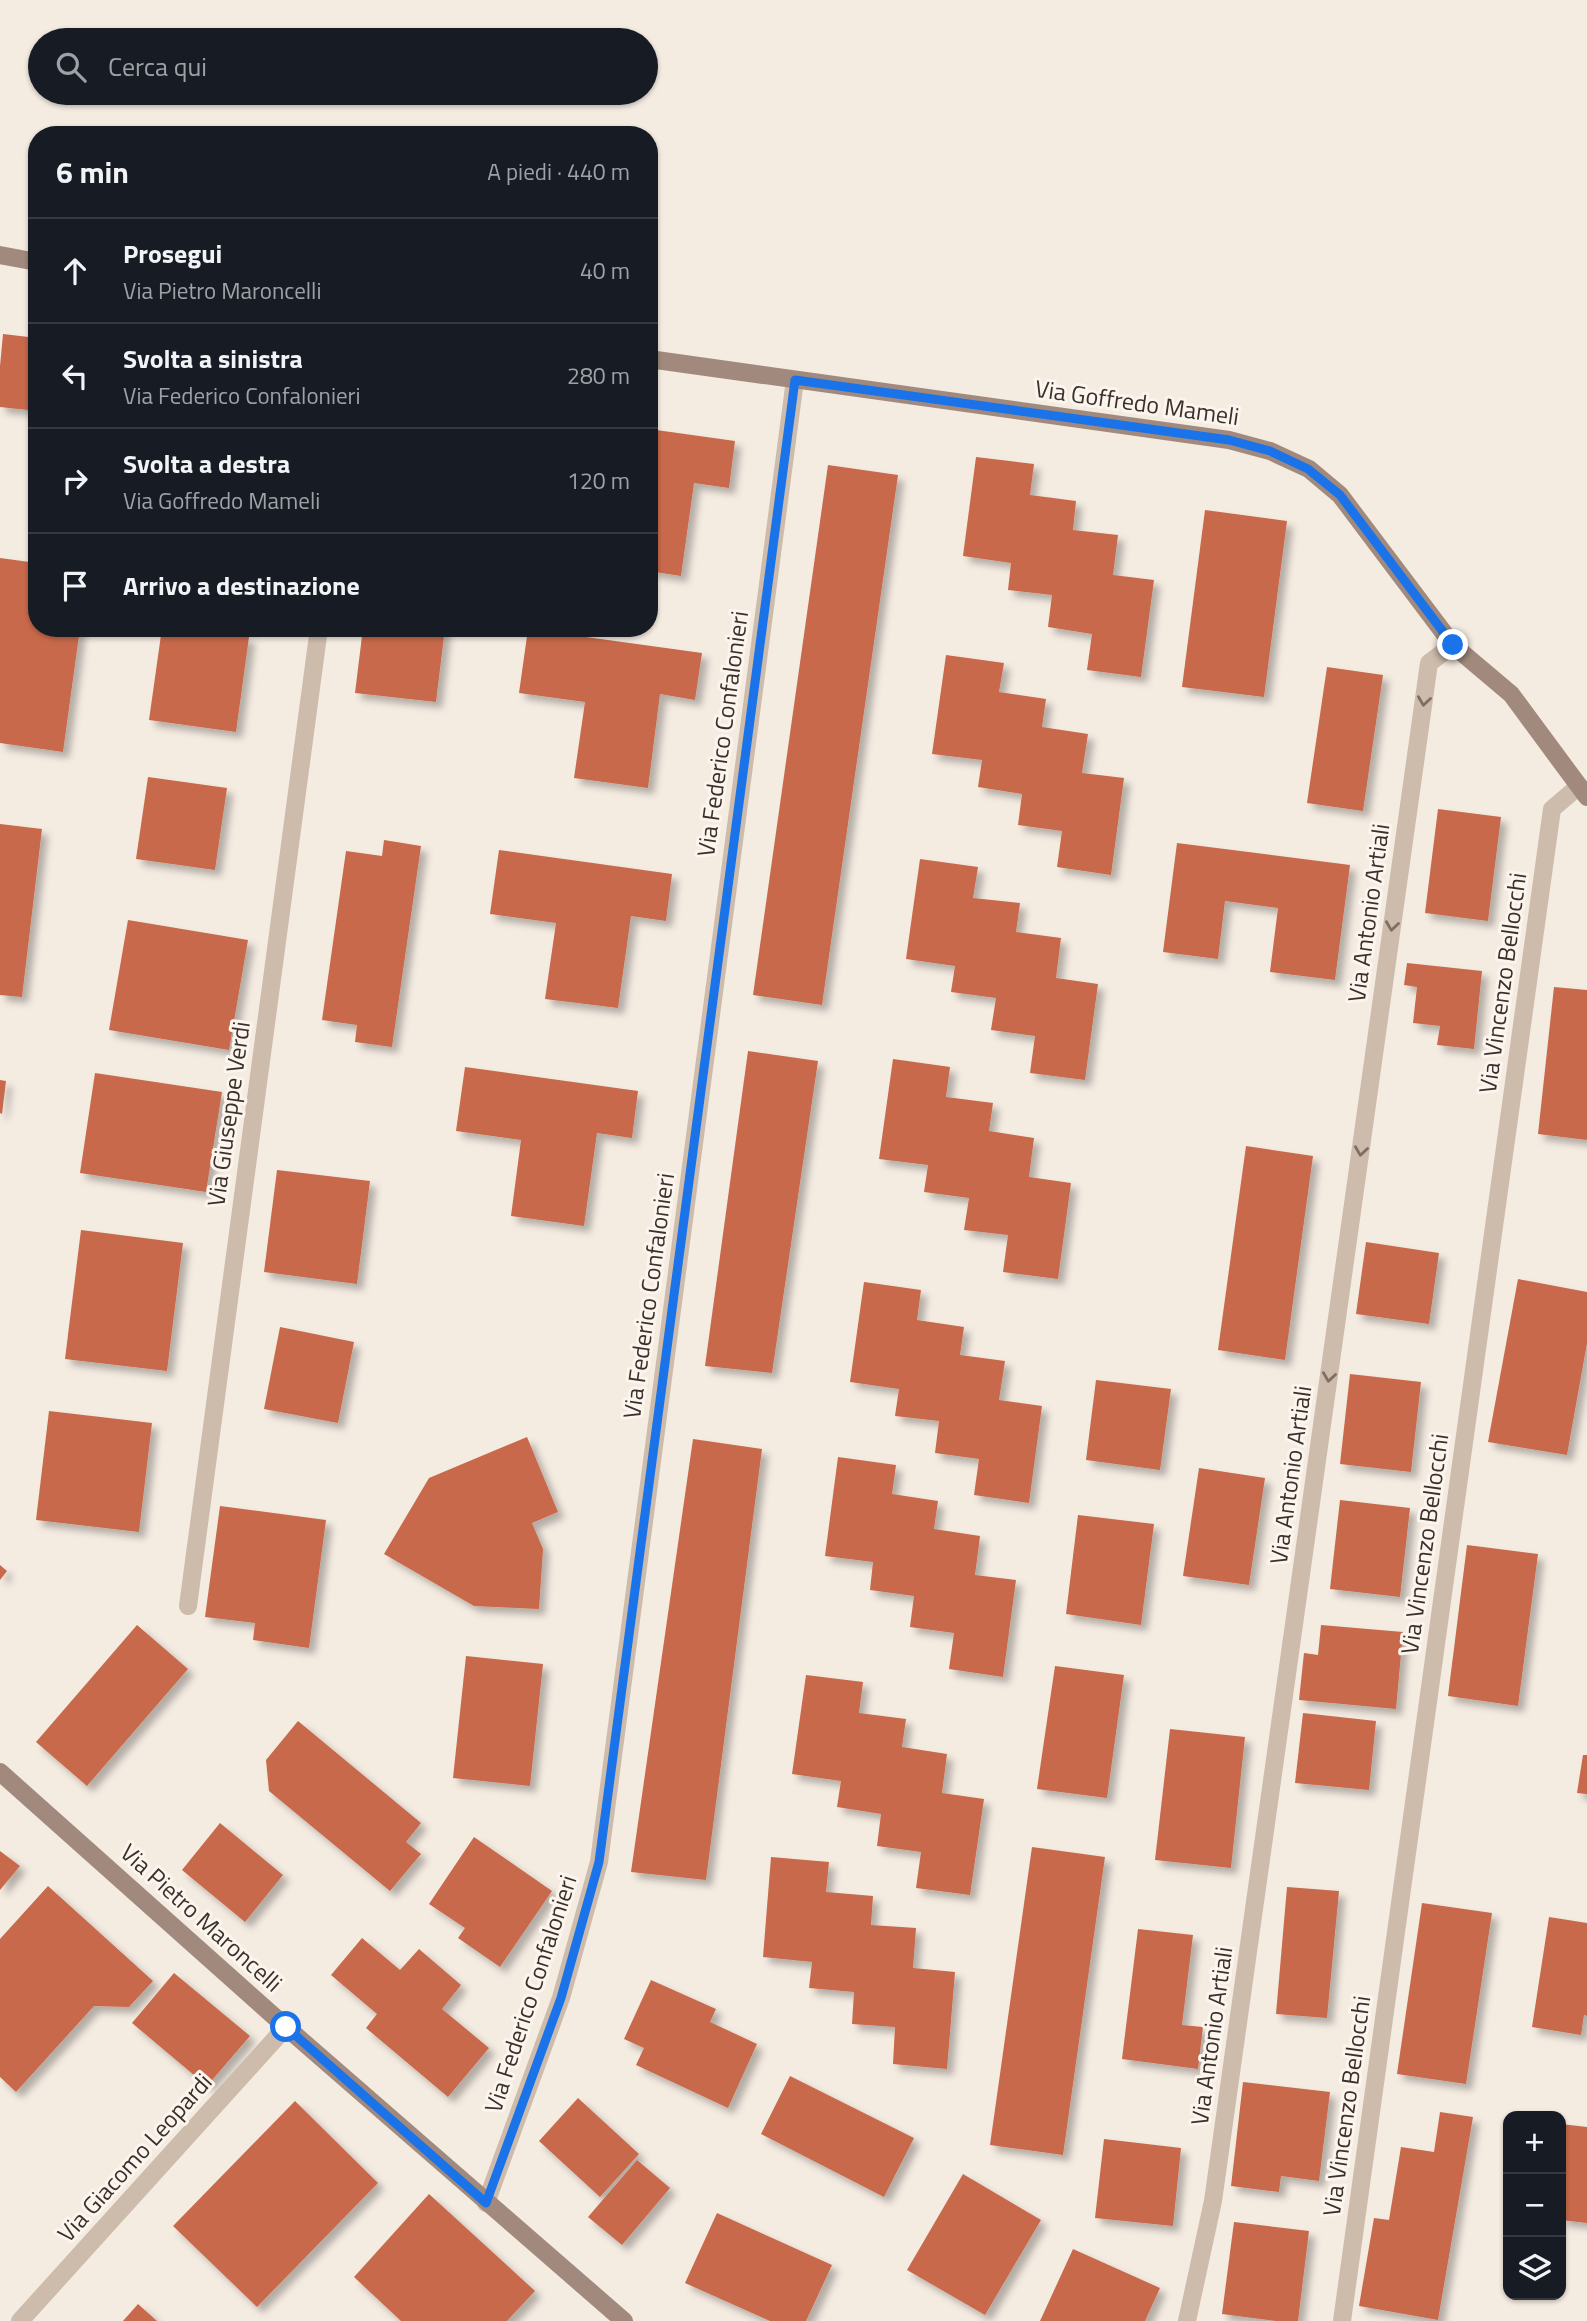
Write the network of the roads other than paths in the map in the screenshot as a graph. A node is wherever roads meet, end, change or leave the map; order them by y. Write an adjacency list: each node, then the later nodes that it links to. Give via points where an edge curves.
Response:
1 (0, 255): 2 (street)
2 (28, 260)
3 (658, 360): 4 (street, Via Goffredo Mameli)
4 (795, 380): 6 (street, Via Goffredo Mameli, via 1229,440 1270,451 1308,469 1340,495); 11 (street, Via Federico Confalonieri, via 599,1862 561,1998)
5 (317, 637): 8 (street, Via Giuseppe Verdi)
6 (1453, 645): 7 (street, Via Goffredo Mameli, via 1511,694); 14 (street, Via Antonio Artiali, one-way to 14, via 1429,663 1213,2201)
7 (1583, 792): 15 (street, Via Vincenzo Bellocchi, via 1552,809)
8 (188, 1606)
9 (0, 1772): 10 (street, Via Pietro Maroncelli)
10 (286, 2027): 11 (street, Via Pietro Maroncelli); 12 (street, Via Giacomo Leopardi)
11 (486, 2203): 13 (street, Via Pietro Maroncelli)
12 (20, 2321)
13 (624, 2321)
14 (1187, 2321)
15 (1342, 2321)

